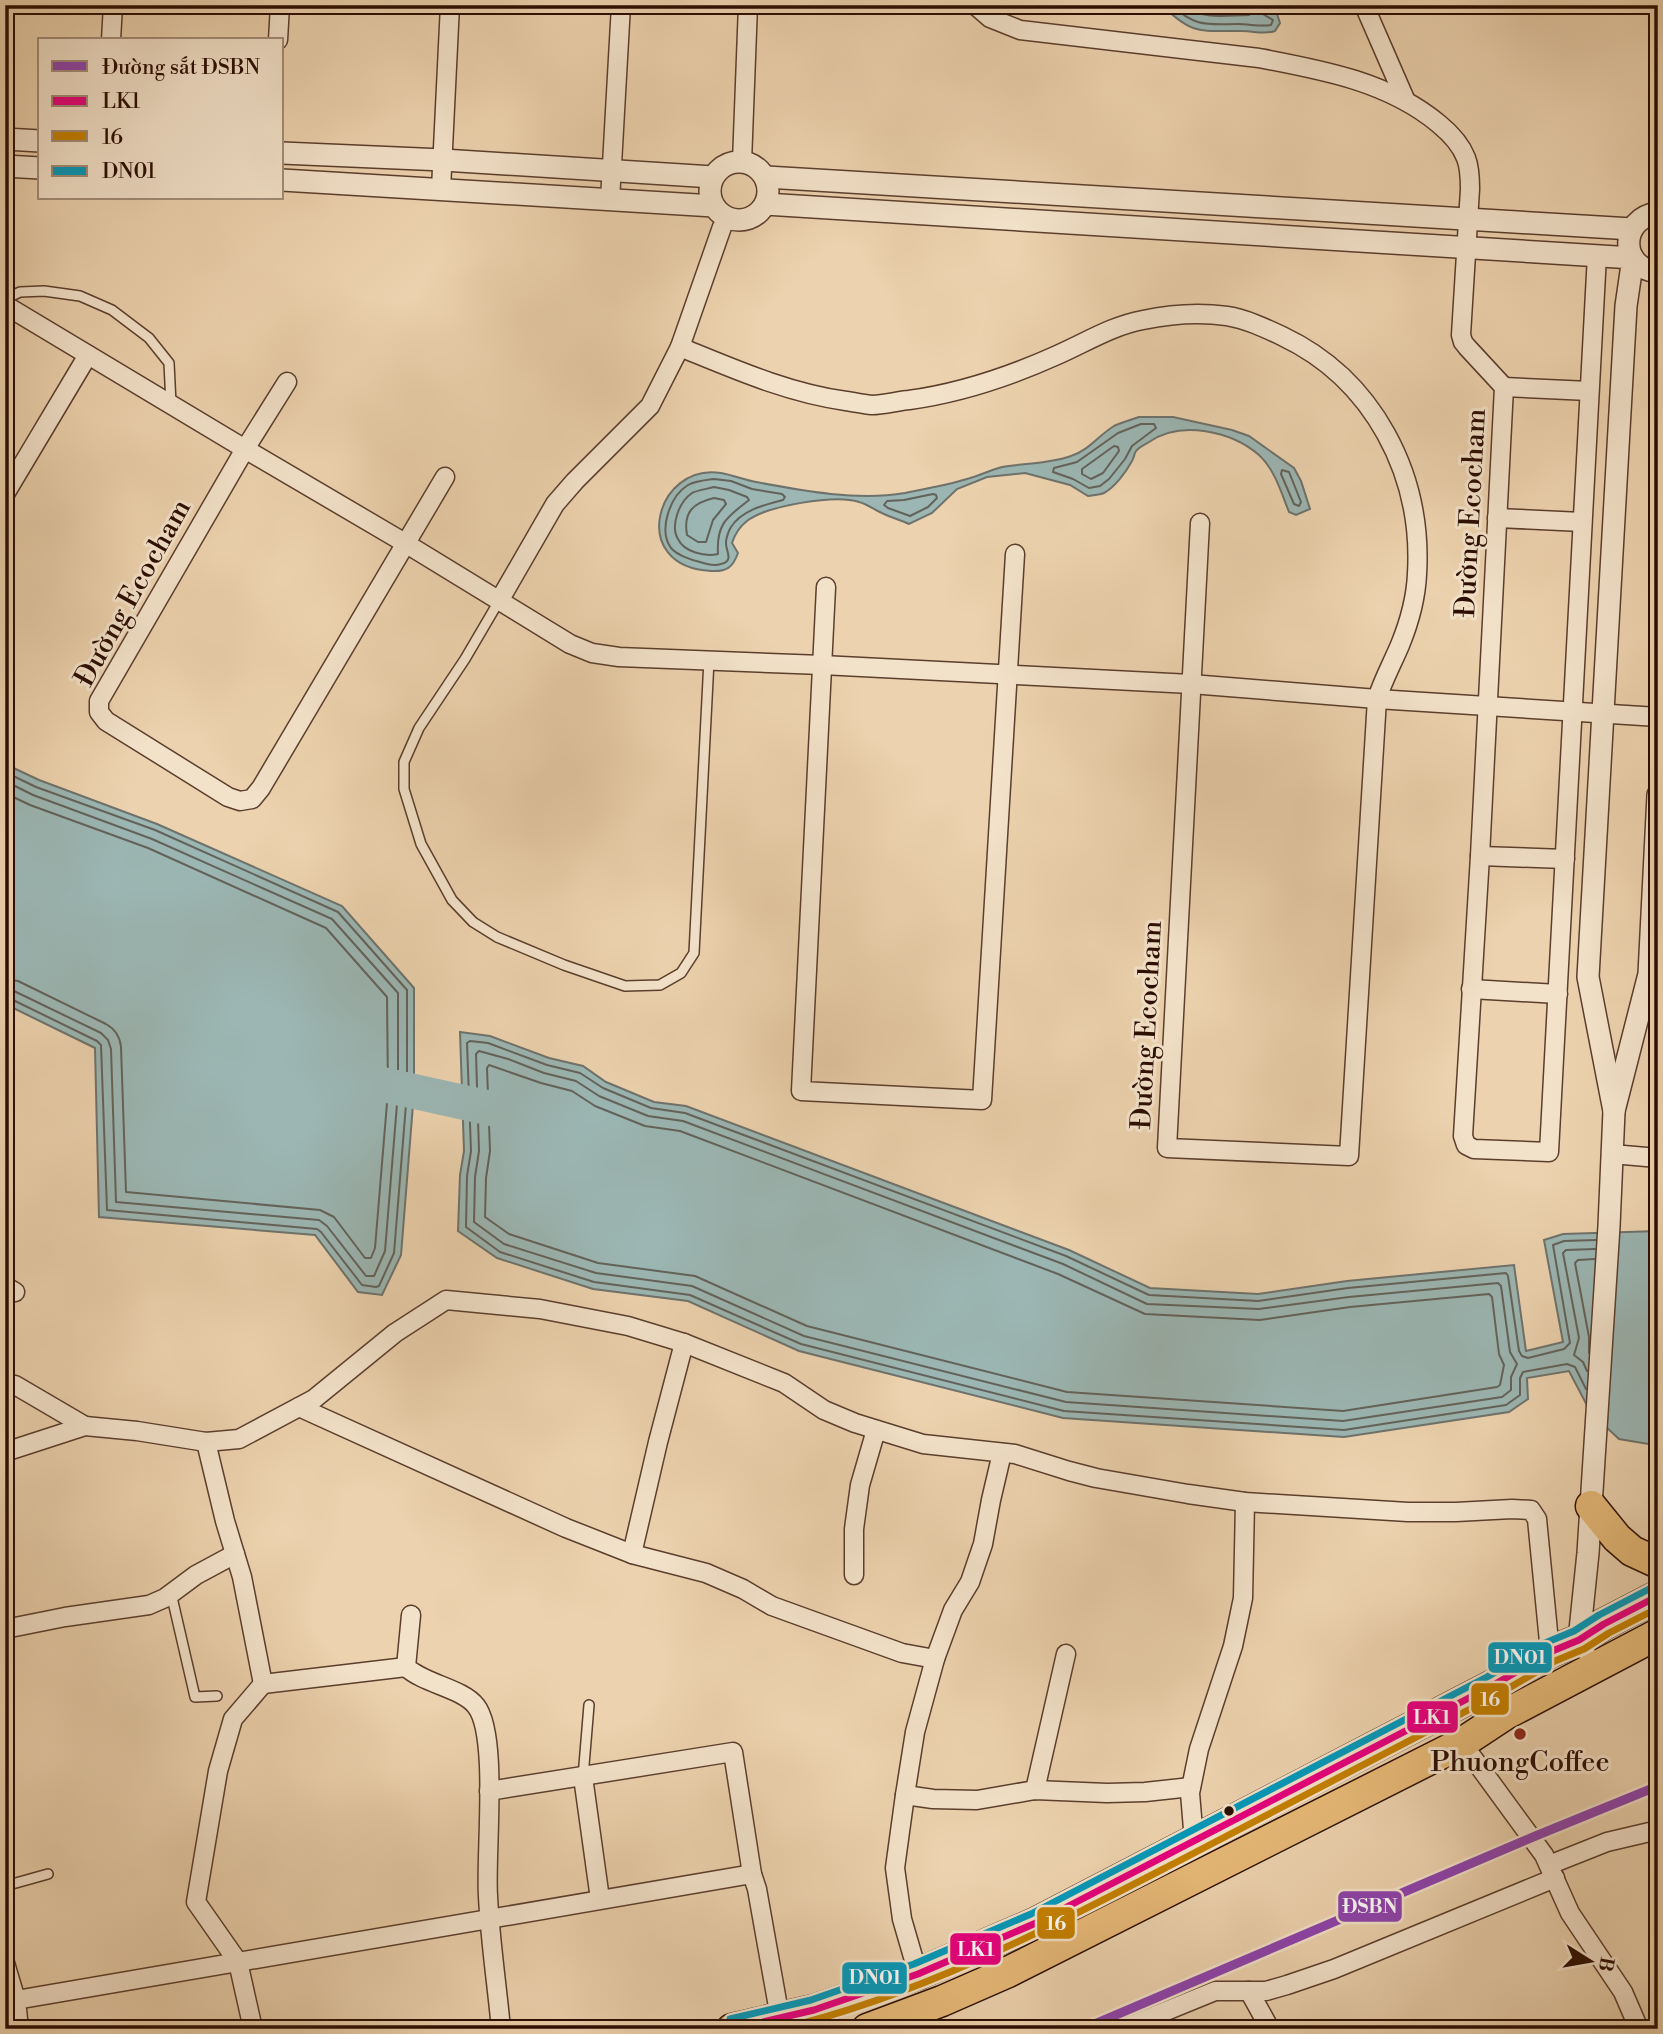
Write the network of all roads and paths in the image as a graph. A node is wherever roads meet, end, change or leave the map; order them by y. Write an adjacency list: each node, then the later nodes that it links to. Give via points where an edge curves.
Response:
1 (113, 5): 8 (street)
2 (280, 5): 9 (street)
3 (450, 5): 14 (street)
4 (621, 5): 18 (street)
5 (748, 5): 15 (street)
6 (975, 5): 10 (street, Đường Ecocham, via 990,18 1020,30 1293,64 1357,80)
7 (1364, 5): 10 (street)
8 (111, 38)
9 (278, 38)
10 (1405, 99): 27 (street, Đường Ecocham, via 1460,146 1470,176)
11 (5, 139): 12 (street)
12 (38, 141)
13 (284, 153): 14 (street)
14 (443, 160): 18 (street); 22 (street)
15 (742, 162): 19 (street, via 724,166); 20 (street, via 755,166)
16 (5, 166): 17 (street)
17 (38, 167)
18 (612, 170): 19 (street); 23 (street)
19 (713, 177): 25 (street, via 710,193)
20 (765, 177): 24 (street); 27 (street)
21 (284, 180): 22 (street)
22 (441, 189): 23 (street)
23 (610, 200): 25 (street)
24 (765, 204): 25 (street, via 754,216 738,220); 30 (street)
25 (714, 206)
26 (1658, 213): 29 (street, via 1643,218)
27 (1468, 219): 29 (street); 30 (street, Đường Ecocham)
28 (722, 228): 36 (street)
29 (1632, 229): 32 (street, via 1628,245)
30 (1466, 247): 31 (street); 39 (street, Đường Ecocham, via 1461,335)
31 (1597, 256): 32 (street); 40 (street)
32 (1633, 258): 33 (street, via 1640,267); 59 (street, via 1626,306)
33 (1658, 272)
34 (5, 299): 41 (lane, via 20,292 44,291 80,296 112,310 149,338 169,363)
35 (5, 305): 37 (street)
36 (680, 347): 51 (street, via 650,406 555,504); 56 (street, Đường Ecocham, via 754,378 825,398 873,405 942,395 1006,377 1113,328 1142,320 1186,314 1228,316 1300,344 1360,394 1383,426 1412,498 1418,537 1411,611)
37 (88, 355): 41 (street); 44 (street)
38 (287, 382): 42 (street, Đường Ecocham)
39 (1504, 387): 40 (street); 45 (street, Đường Ecocham)
40 (1589, 391): 46 (street)
41 (170, 404): 42 (street)
42 (244, 449): 48 (street); 48 (street, Đường Ecocham, via 99,701 99,712 106,721 228,797 252,799 261,788)
43 (445, 477): 48 (street, Đường Ecocham)
44 (5, 494)
45 (1497, 518): 46 (street); 57 (street, Đường Ecocham)
46 (1582, 522): 58 (street)
47 (1200, 523): 55 (street, Đường Ecocham)
48 (405, 543): 51 (street)
49 (1014, 554): 54 (street)
50 (826, 587): 53 (street)
51 (499, 601): 52 (street, via 592,653); 52 (lane, via 419,729 404,762 404,789 421,844 452,900 473,922 542,956 625,986 660,985 681,973 694,953)
52 (709, 660): 53 (street)
53 (822, 665): 54 (street); 54 (street, via 801,1091 982,1100)
54 (1008, 675): 55 (street)
55 (1191, 684): 56 (street); 56 (street, Đường Ecocham, via 1167,1148 1349,1156)
56 (1377, 699): 57 (street)
57 (1488, 706): 58 (street); 62 (street, Đường Ecocham)
58 (1572, 711): 59 (street); 63 (street)
59 (1603, 713): 60 (street); 67 (street, via 1588,977)
60 (1658, 716)
61 (1658, 795): 64 (street)
62 (1480, 856): 63 (street); 65 (street, Đường Ecocham)
63 (1565, 859): 66 (street)
64 (1656, 866): 67 (street, via 1649,974)
65 (1471, 989): 66 (street); 66 (street, Đường Ecocham, via 1464,1141 1474,1149 1549,1152)
66 (1558, 995)
67 (1614, 1111): 68 (street)
68 (1612, 1154): 69 (street); 79 (street)
69 (1658, 1158)
70 (684, 1343): 72 (street, via 628,1326 540,1309 446,1300); 74 (street, via 785,1384 824,1410); 81 (street)
71 (5, 1383): 73 (street)
72 (299, 1407): 75 (street, via 239,1438); 81 (street)
73 (85, 1426): 75 (street); 76 (street)
74 (876, 1430): 77 (street, via 923,1444); 83 (street, via 860,1485)
75 (206, 1442): 80 (street)
76 (5, 1452)
77 (1009, 1454): 78 (street, via 1096,1478); 92 (street, via 991,1500 970,1583 953,1610)
78 (1245, 1502): 90 (street, via 1408,1512 1531,1510 1537,1519); 100 (street, via 1243,1598)
79 (1591, 1506): 82 (highway, via 1632,1551); 89 (street)
80 (235, 1554): 84 (street); 95 (street)
81 (632, 1554): 92 (street, via 706,1573 772,1606 902,1653)
82 (1658, 1563)
83 (854, 1575)
84 (171, 1593): 87 (street, via 149,1605); 96 (lane, via 195,1697)
85 (1658, 1596): 89 (highway)
86 (411, 1615): 93 (street)
87 (5, 1629)
88 (1658, 1634): 94 (highway)
89 (1579, 1640): 90 (highway); 94 (street)
90 (1550, 1652): 105 (highway)
91 (1066, 1654): 101 (street)
92 (935, 1659): 103 (street, via 915,1732)
93 (406, 1667): 95 (street); 102 (street, via 475,1705 483,1719)
94 (1597, 1667): 98 (highway, via 1506,1714)
95 (263, 1684): 112 (street, via 233,1719 218,1771 196,1902)
96 (217, 1696)
97 (589, 1705): 99 (lane)
98 (1462, 1743): 106 (street, via 1533,1837); 123 (highway, via 1006,1973)
99 (583, 1777): 102 (street); 108 (street, via 733,1752); 110 (street)
100 (1191, 1787): 101 (street, via 1120,1793); 105 (street)
101 (1035, 1790): 103 (street, via 977,1800)
102 (489, 1791): 111 (street)
103 (905, 1795): 114 (street, via 895,1868 902,1919)
104 (1658, 1830): 106 (street, via 1607,1842)
105 (1194, 1841): 114 (highway, via 1036,1923)
106 (1552, 1872): 115 (street, via 1334,1969 1266,1991); 125 (street, via 1570,1913 1623,1992)
107 (48, 1874): 109 (lane)
108 (752, 1874): 110 (street); 117 (street)
109 (5, 1886)
110 (600, 1899): 111 (street)
111 (490, 1918): 112 (street); 121 (street)
112 (238, 1962): 116 (street); 120 (street)
113 (5, 1963): 116 (street)
114 (918, 1974): 117 (highway)
115 (1249, 1991): 118 (street, via 1215,1991); 124 (street)
116 (16, 2000): 119 (street)
117 (780, 2018): 122 (highway)
118 (1125, 2028)
119 (19, 2029)
120 (253, 2029)
121 (501, 2029)
122 (732, 2029)
123 (867, 2029)
124 (1270, 2029)
125 (1639, 2029)

